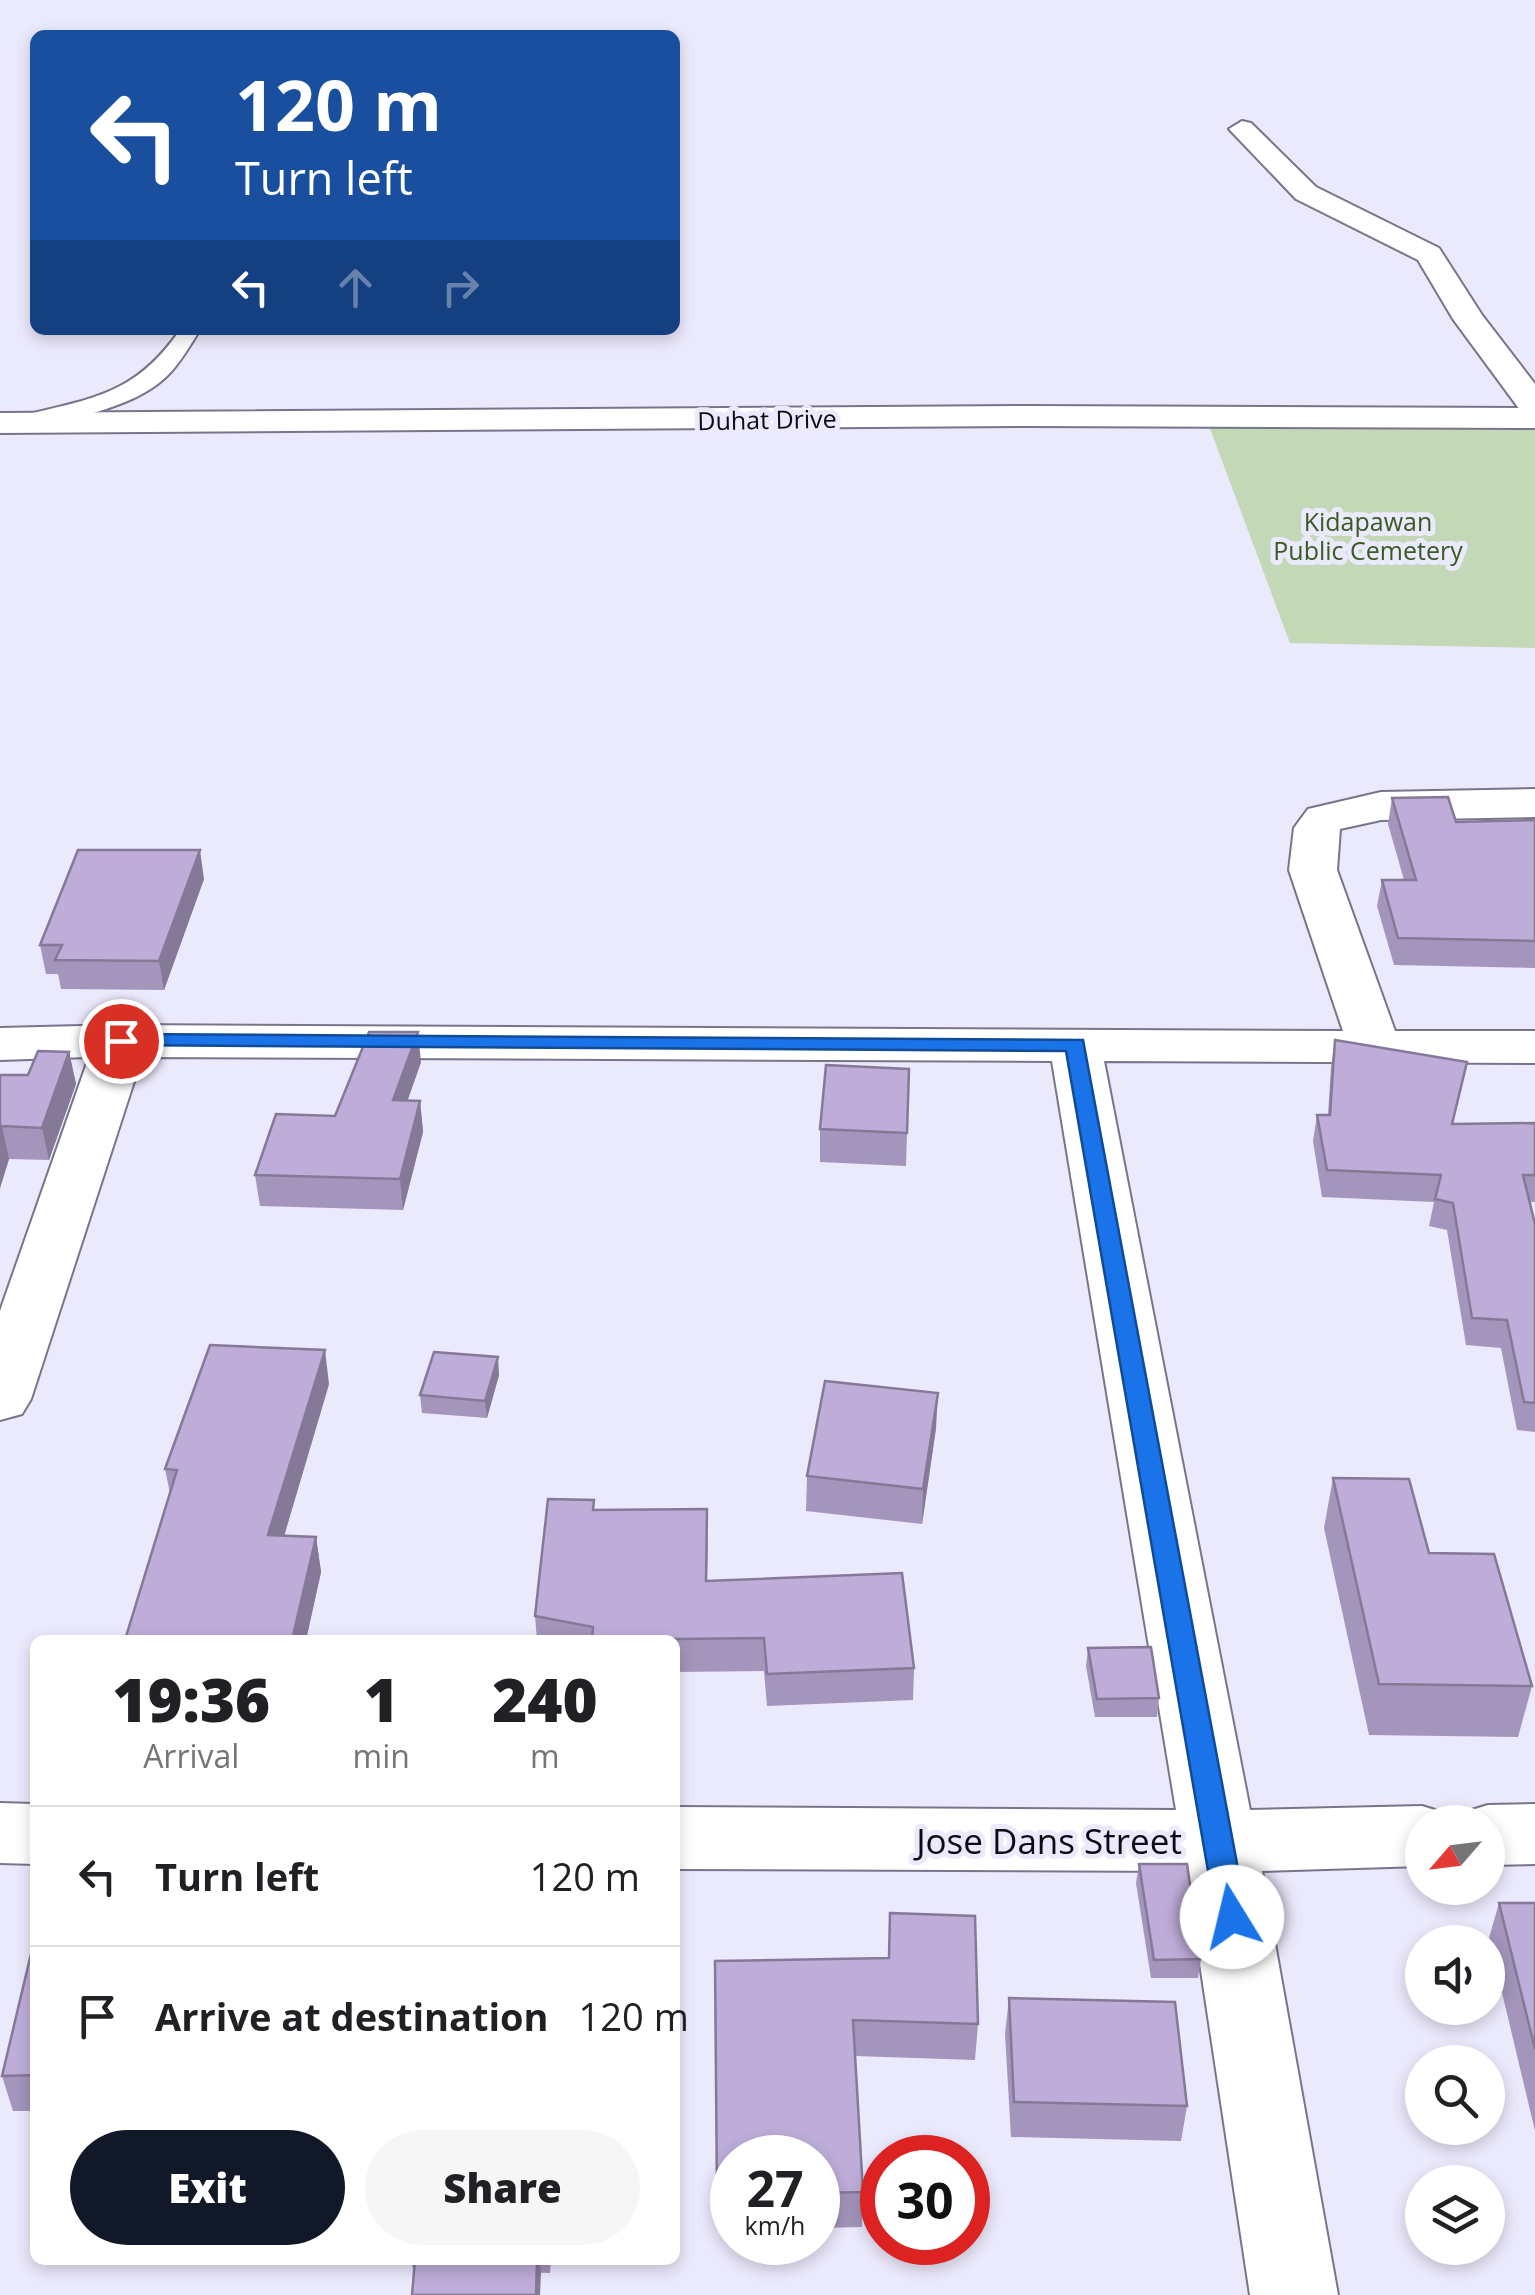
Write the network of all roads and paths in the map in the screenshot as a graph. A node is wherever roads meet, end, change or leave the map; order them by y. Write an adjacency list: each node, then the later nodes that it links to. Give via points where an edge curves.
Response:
1 (1242, 128): 3 (street, via 1306,193 1429,254)
2 (187, 335): 5 (lane, via 150,380)
3 (1535, 407)
4 (1535, 418): 5 (street, Duhat Drive)
5 (11, 423)
6 (1535, 804): 10 (street, via 1380,806 1342,812 1317,828 1313,870)
7 (121, 1041): 8 (street); 9 (street); 12 (street)
8 (0, 1044)
9 (1076, 1044): 10 (street); 19 (street)
10 (1374, 1046): 11 (street)
11 (1535, 1048)
12 (0, 1399)
13 (0, 1834): 14 (street)
14 (30, 1834)
15 (1535, 1834): 16 (street)
16 (1505, 1835)
17 (1405, 1836): 19 (street, Jose Dans Street)
18 (680, 1838): 19 (street, Jose Dans Street)
19 (1219, 1841): 20 (street)
20 (1294, 2295)

